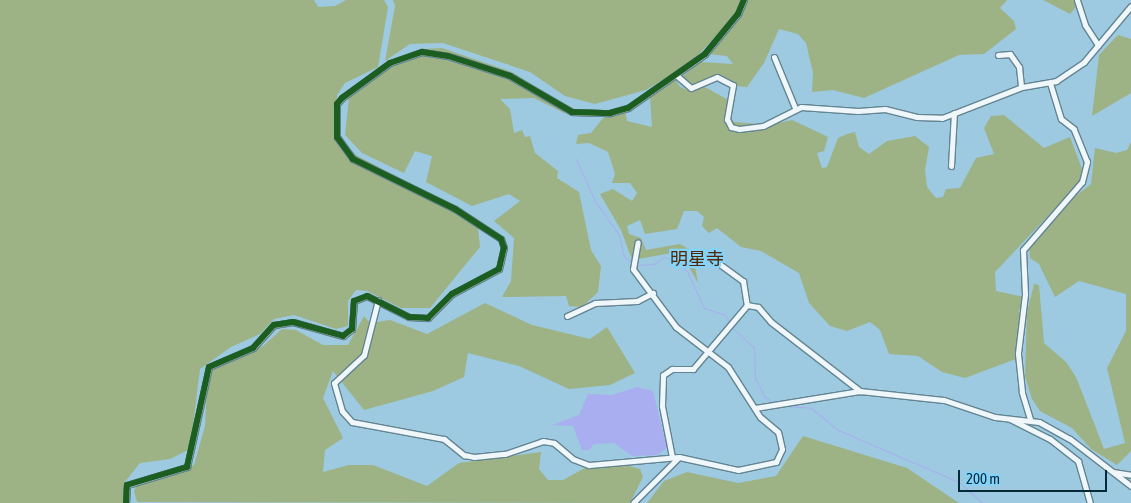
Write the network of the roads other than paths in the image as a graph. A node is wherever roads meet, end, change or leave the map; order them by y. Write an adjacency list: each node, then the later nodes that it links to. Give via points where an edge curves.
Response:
1 (744, 0): 7 (street, via 738,14 705,54)
2 (1077, 0): 4 (street, via 1085,25)
3 (1131, 6): 4 (street)
4 (1098, 44): 8 (street, via 1084,62)
5 (998, 55): 9 (street, via 1010,54 1019,68)
6 (774, 57): 10 (street)
7 (676, 75): 10 (street, via 691,88 715,77 733,85 727,119 734,128 763,126); 16 (street, via 628,108 595,114 575,113 510,76 448,56 418,52 390,63 342,98 337,104 336,137 353,159 455,209 504,243 496,273 452,294 428,318 409,317)
8 (1050, 84): 9 (street); 23 (street, via 1060,120 1074,129 1087,162 1082,182 1023,250 1025,294 1018,361)
9 (1021, 88): 11 (street)
10 (795, 108): 11 (street, via 858,112 885,109 928,119)
11 (954, 113): 12 (street)
12 (951, 166)
13 (638, 242): 15 (street, via 633,269)
14 (714, 260): 17 (street, via 742,281)
15 (653, 293): 18 (street, via 637,301 596,303); 19 (street, via 676,327)
16 (378, 300): 24 (street, via 364,355 334,383 342,410 352,422 444,439 464,455 474,458 505,454 543,441 554,443 573,459 589,465); 29 (street, via 367,296 354,301 352,329 343,336 284,320 274,325 253,348 209,367 187,467 127,485)
17 (747, 305): 19 (street); 20 (street, via 758,307 770,322)
18 (567, 316)
19 (708, 352): 21 (street, via 728,368); 24 (street, via 693,369 672,369 663,375 662,406)
20 (860, 391): 21 (street); 22 (street, via 944,400 982,414)
21 (755, 408): 25 (street, via 781,439 780,456 776,462 738,470)
22 (1007, 417): 23 (street); 31 (street, via 1050,439 1078,461)
23 (1030, 419): 26 (street, via 1070,439)
24 (672, 457): 25 (street)
25 (679, 457): 30 (street)
26 (1113, 472): 27 (street); 28 (street)
27 (1131, 475)
28 (1131, 486)
29 (126, 503)
30 (633, 503)
31 (1090, 503)

